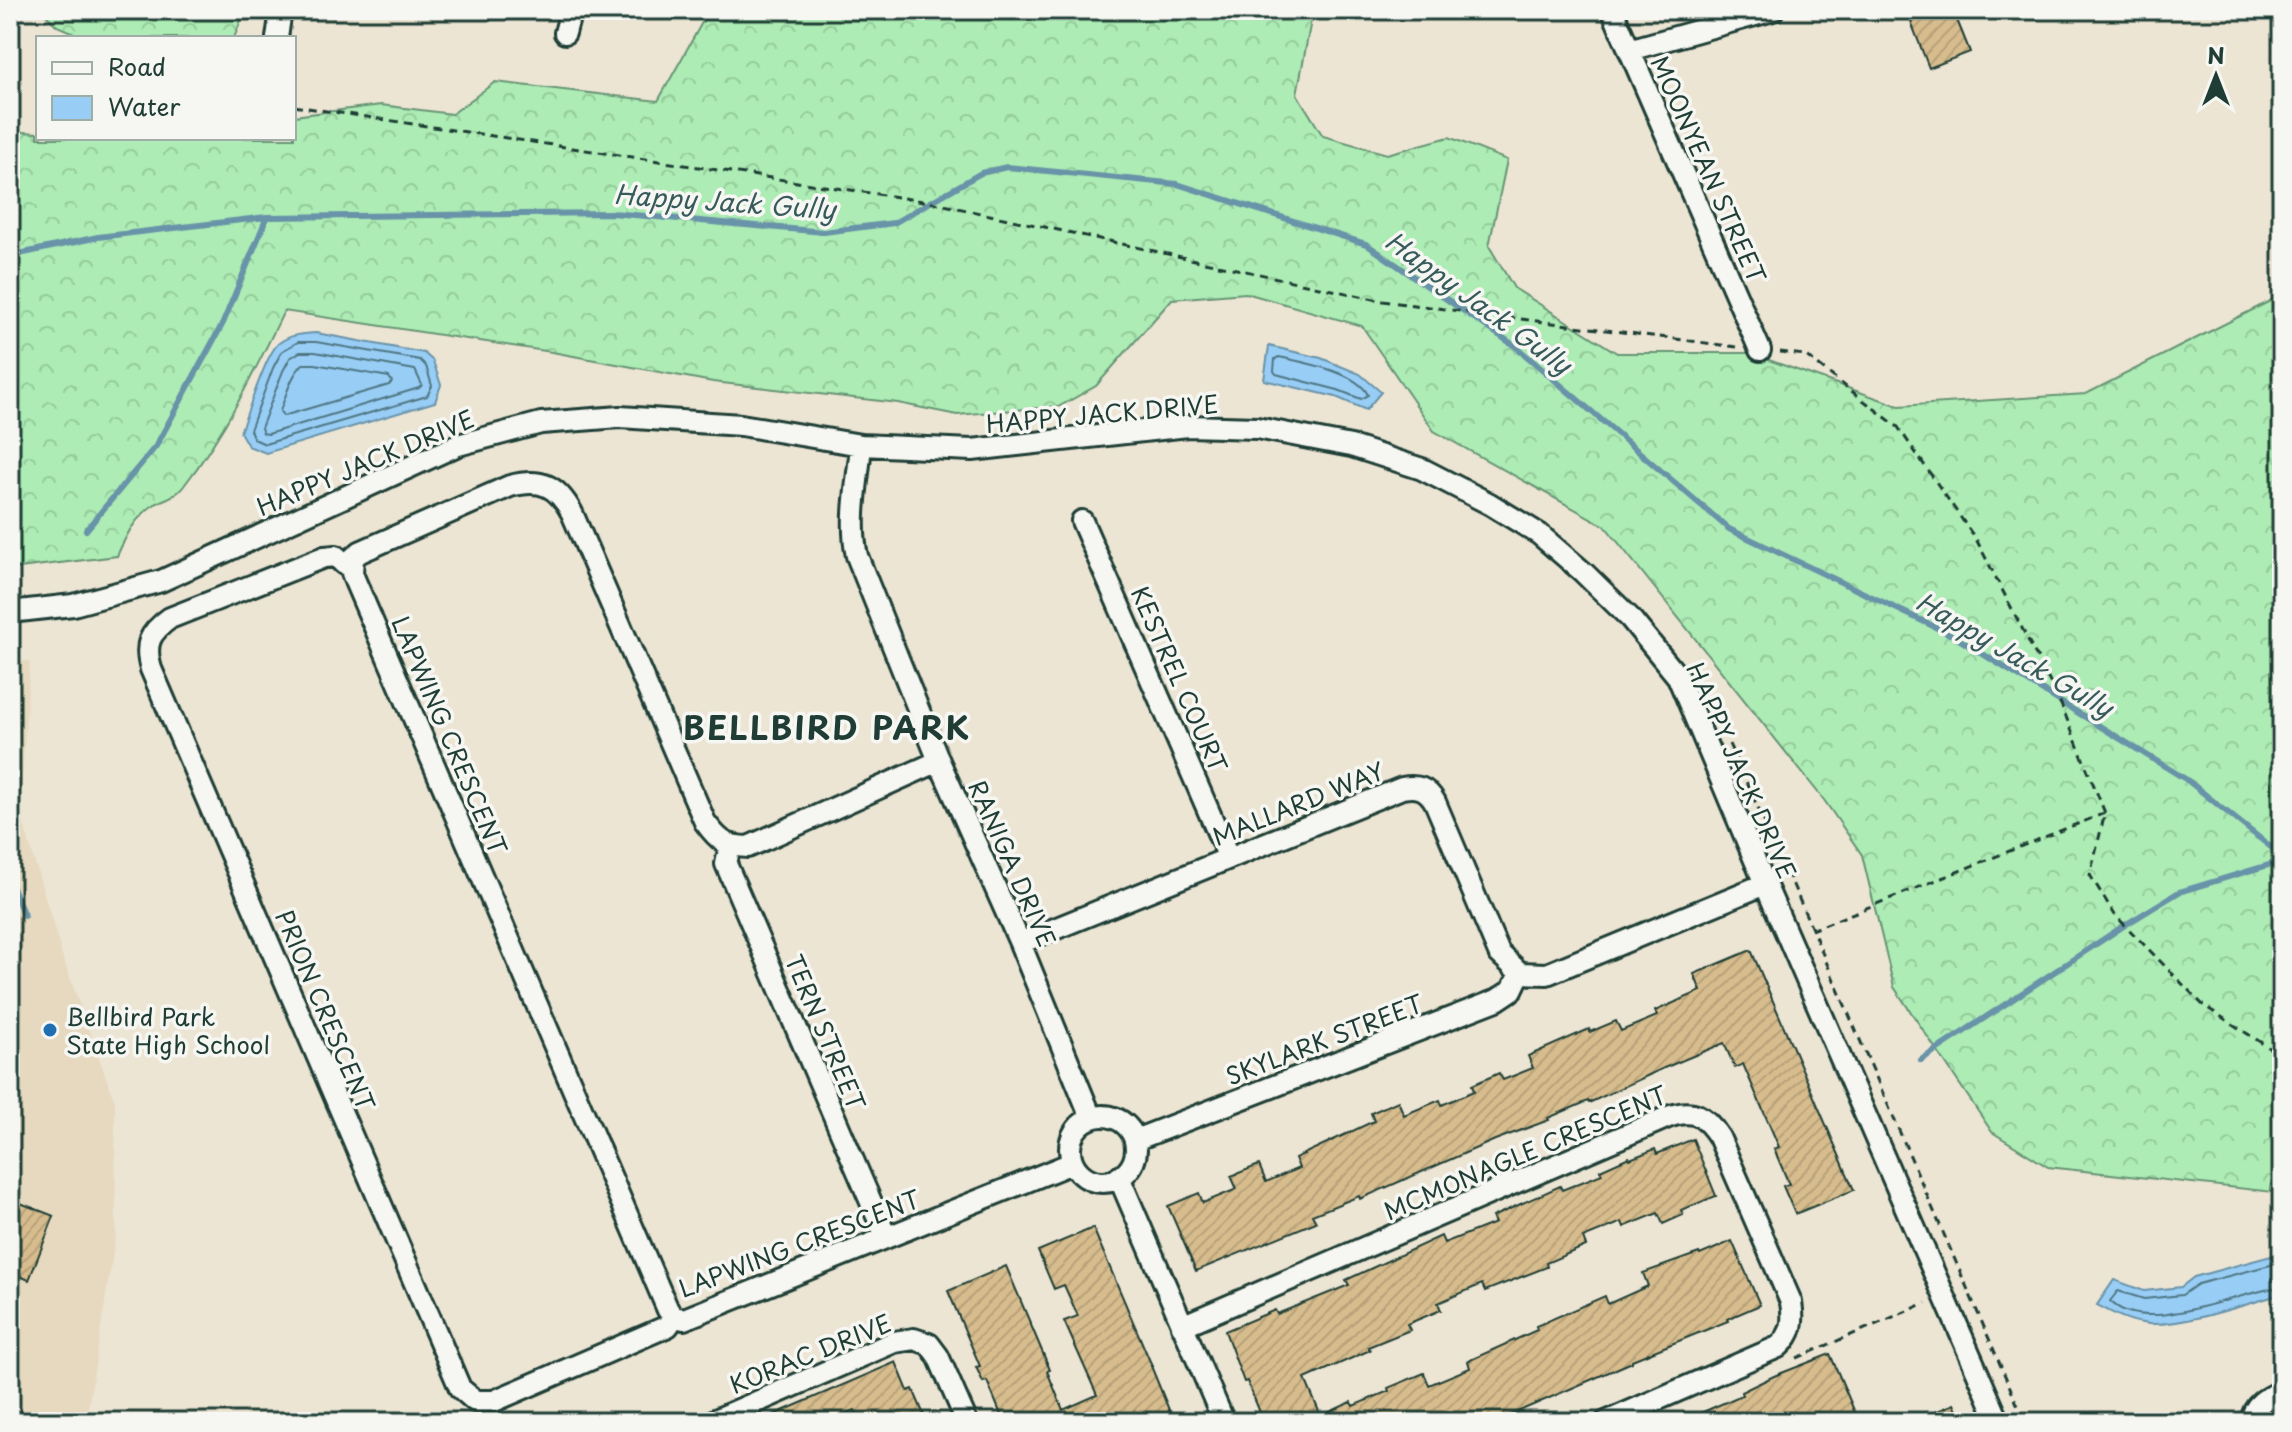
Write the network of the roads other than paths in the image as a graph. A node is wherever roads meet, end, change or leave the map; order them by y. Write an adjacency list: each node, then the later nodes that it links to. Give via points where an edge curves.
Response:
1 (281, 10): 6 (street)
2 (571, 10): 5 (street)
3 (1612, 10): 7 (street, MOONYEAN STREET)
4 (1773, 10): 7 (street)
5 (565, 33)
6 (277, 36)
7 (1629, 50): 8 (street, MOONYEAN STREET)
8 (1760, 350)
9 (861, 445): 12 (street, HAPPY JACK DRIVE, via 741,425 620,417 541,423 458,445 161,581 73,605); 13 (street, RANIGA DRIVE, via 853,540); 16 (street, HAPPY JACK DRIVE, via 972,450 1188,426 1257,428 1351,446 1422,469 1539,534 1630,618 1678,677)
10 (1082, 521): 15 (street, KESTREL COURT)
11 (352, 565): 14 (street, via 360,552 510,486 527,481 554,488 572,513 705,822); 24 (street, LAPWING CRESCENT); 24 (street, PRION CRESCENT, via 336,556 324,557 170,618 157,627 147,654 157,684 460,1388 475,1401 494,1401 668,1326)
12 (10, 612)
13 (939, 761): 14 (street, via 748,847); 17 (street, RANIGA DRIVE)
14 (730, 846): 23 (street, TERN STREET, via 726,864)
15 (1229, 858): 17 (street, MALLARD WAY); 18 (street, MALLARD WAY, via 1402,788 1424,788 1435,802 1499,953)
16 (1765, 884): 18 (street, via 1547,974); 31 (street, HAPPY JACK DRIVE)
17 (1020, 943): 19 (street, RANIGA DRIVE)
18 (1520, 973): 20 (street, SKYLARK STREET, via 1512,990 1497,1000)
19 (1091, 1117): 20 (street, via 1123,1122); 21 (street, via 1074,1131)
20 (1135, 1140): 22 (street, via 1133,1161)
21 (1072, 1163): 22 (street, via 1098,1182); 23 (street, LAPWING CRESCENT)
22 (1119, 1177): 25 (street)
23 (886, 1237): 24 (street, LAPWING CRESCENT, via 684,1319)
24 (674, 1317)
25 (1182, 1326): 29 (street); 30 (street, MCMONAGLE CRESCENT, via 1668,1117 1693,1114 1711,1124 1719,1137 1791,1302 1792,1328 1778,1347)
26 (2282, 1391): 32 (street, via 2264,1398 2252,1411)
27 (716, 1421): 28 (street, KORAC DRIVE, via 894,1342 914,1339 929,1344 938,1356)
28 (967, 1422)
29 (1224, 1422)
30 (1606, 1422)
31 (1999, 1422)
32 (2251, 1422)

